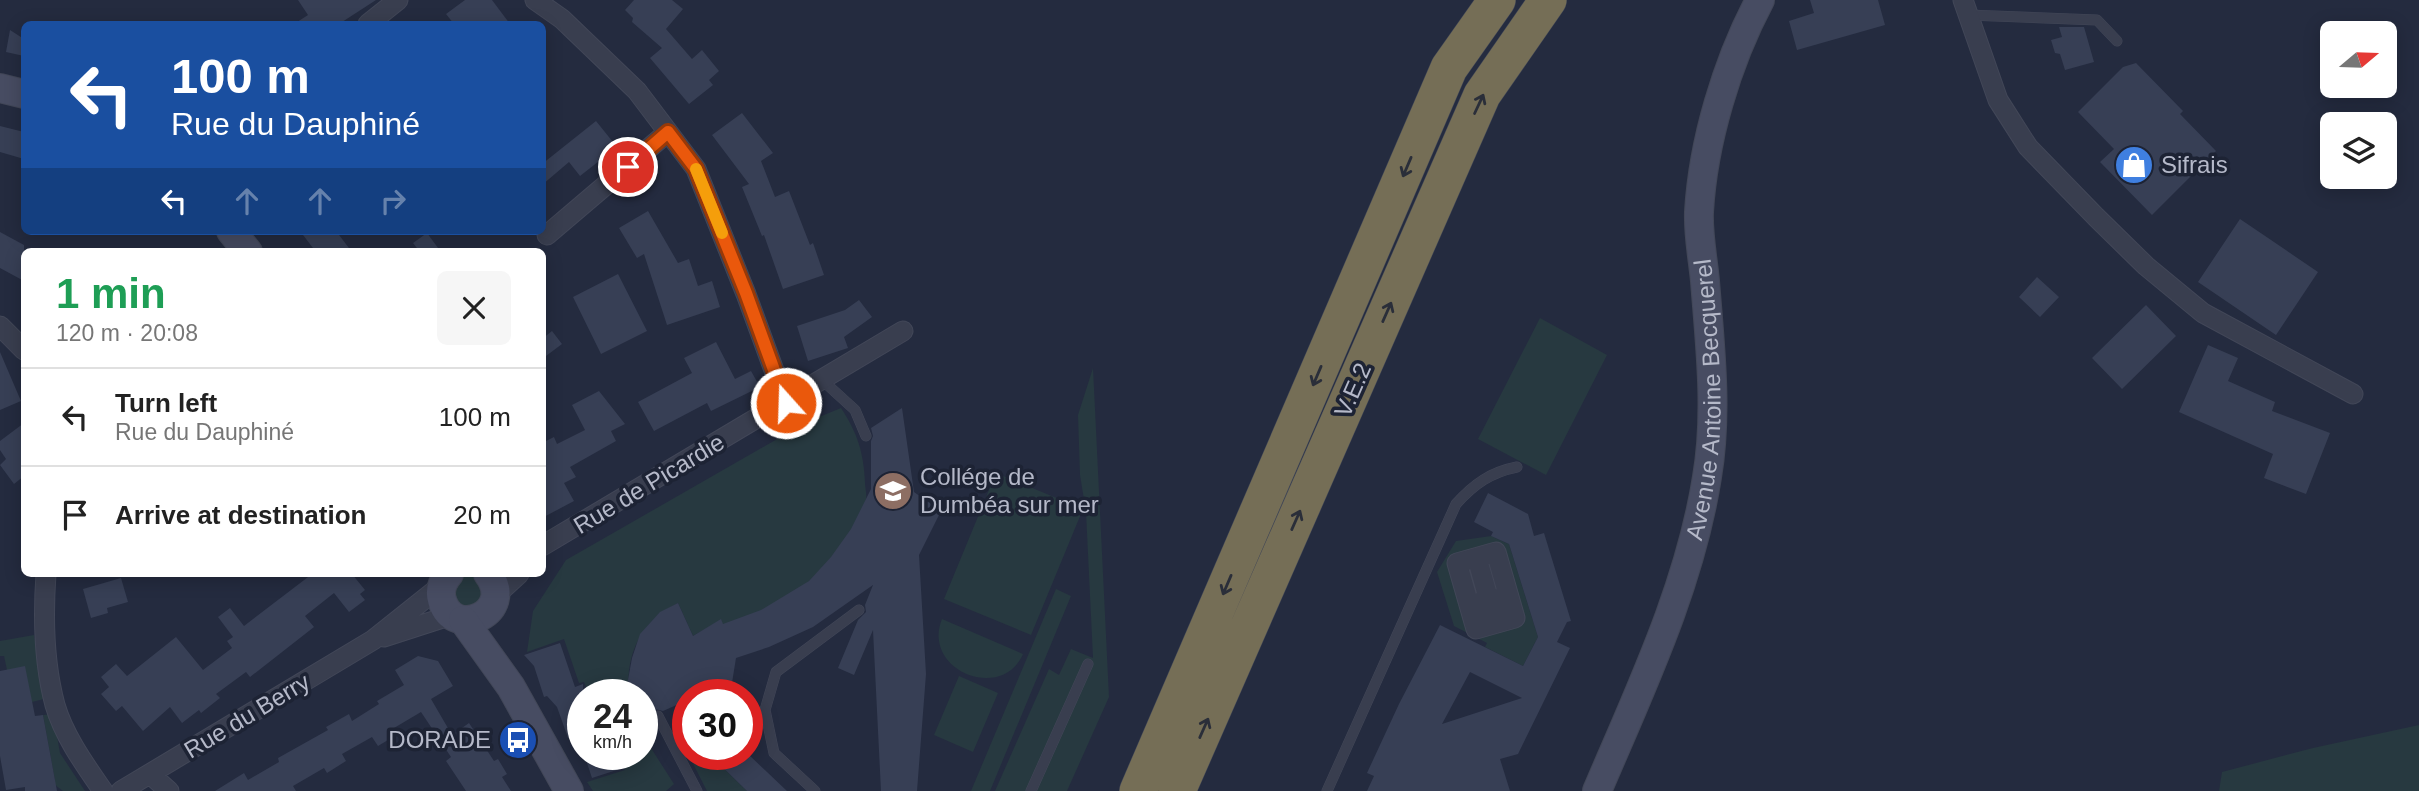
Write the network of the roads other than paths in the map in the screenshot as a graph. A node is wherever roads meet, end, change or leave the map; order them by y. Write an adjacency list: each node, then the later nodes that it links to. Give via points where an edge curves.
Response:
1 (398, 0): 7 (street)
2 (535, 0): 11 (street, via 562,19 637,91)
3 (1497, 0): 41 (highway, V.E.2, one-way to 41, via 1449,68)
4 (1548, 0): 42 (highway, V.E.2, one-way to 4, via 1482,95)
5 (1760, 0): 44 (street, Avenue Antoine Becquerel, via 1723,90 1699,213 1711,371 1708,476 1682,577)
6 (1965, 8): 8 (lane, via 2097,20); 17 (street, via 1998,100 2028,148 2126,246 2203,313)
7 (372, 21)
8 (2117, 41)
9 (0, 88): 10 (street)
10 (21, 93)
11 (668, 132): 12 (street); 18 (street, via 696,169)
12 (547, 235)
13 (0, 326): 15 (street)
14 (903, 331): 16 (street, Rue de Picardie)
15 (21, 347)
16 (821, 379): 18 (street, Rue de Picardie); 19 (lane, via 855,410)
17 (2353, 394)
18 (786, 403): 21 (street, Rue de Picardie)
19 (866, 436)
20 (1517, 467): 43 (lane, via 1475,483 1456,504)
21 (546, 546)
22 (46, 577): 34 (street, via 48,666 55,706 78,754)
23 (514, 577): 25 (street)
24 (445, 578): 28 (street, via 442,602); 29 (street, Rue du Berry)
25 (491, 592): 28 (street, via 478,618); 31 (street)
26 (1491, 607): 26 (street, via 1462,581 1457,563 1486,567)
27 (859, 610): 39 (lane, via 776,672 765,709 774,753)
28 (457, 617): 29 (street, Rue du Berry); 31 (street)
29 (373, 640): 33 (street, Rue du Berry)
30 (1087, 664): 40 (lane)
31 (511, 687): 37 (street)
32 (658, 716): 38 (lane)
33 (150, 774): 35 (street, Rue du Berry); 36 (street)
34 (103, 791)
35 (121, 791)
36 (169, 791)
37 (569, 791)
38 (697, 791)
39 (815, 791)
40 (1031, 791)
41 (1138, 791)
42 (1177, 791)
43 (1327, 791)
44 (1597, 791)

